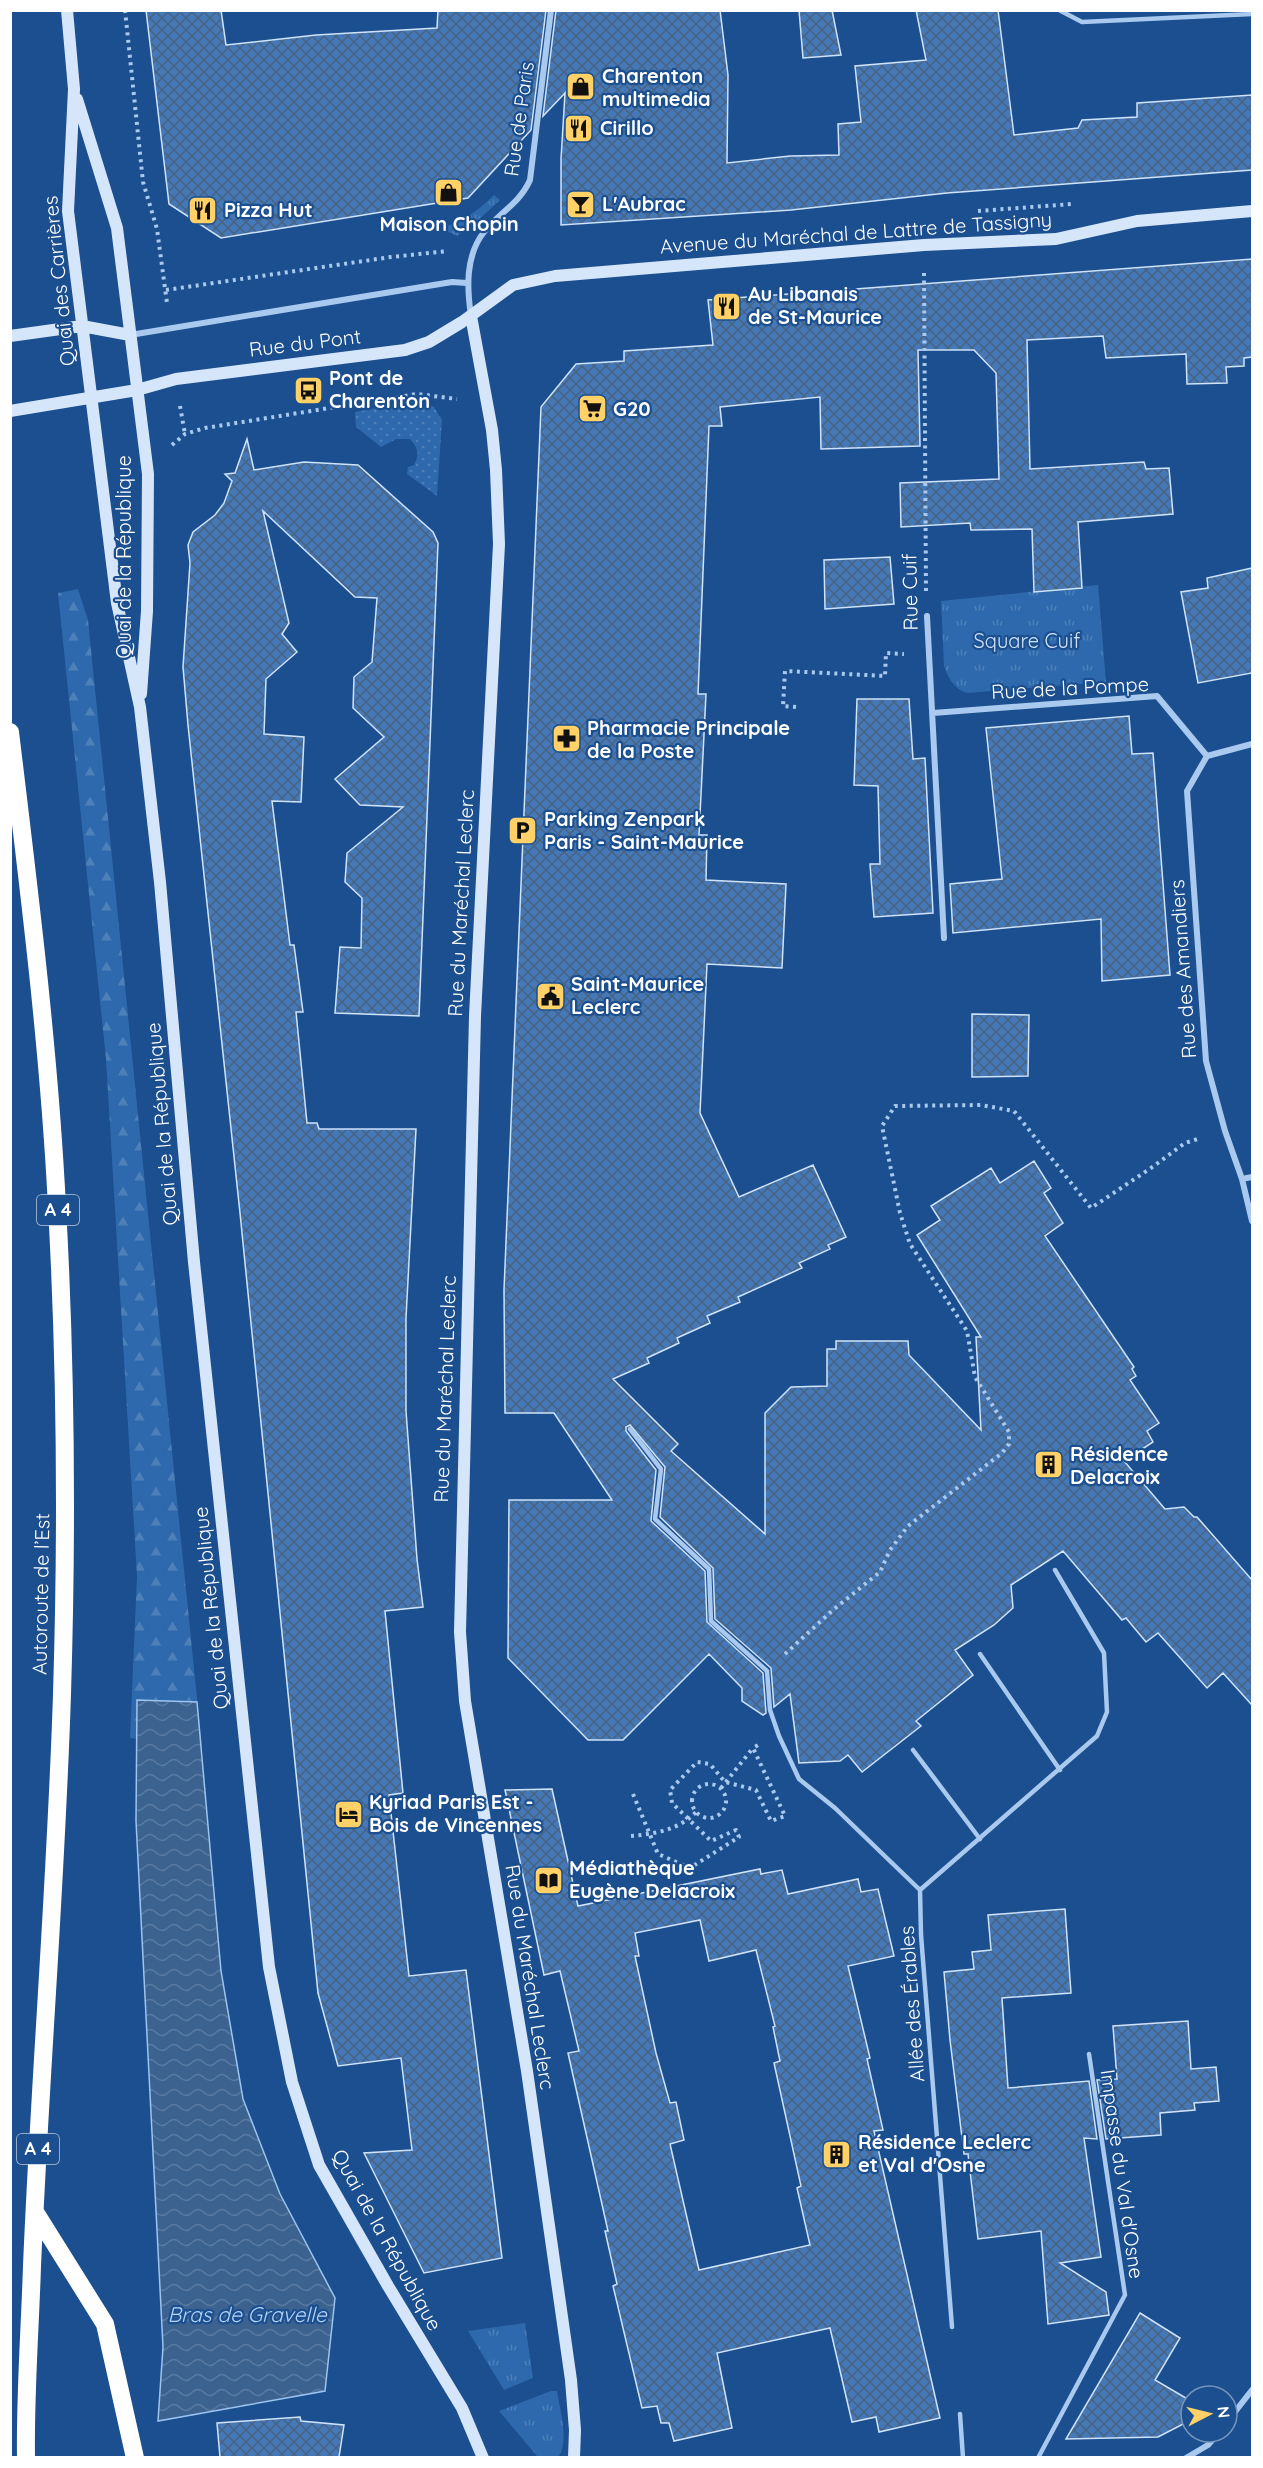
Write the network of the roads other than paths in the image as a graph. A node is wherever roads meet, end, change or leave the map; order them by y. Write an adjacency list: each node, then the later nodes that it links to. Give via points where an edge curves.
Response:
1 (67, 10): 5 (main road, Quai des Carrières)
2 (551, 10): 7 (street, Rue de Paris, via 530,180 524,193 484,232 475,248)
3 (1059, 10): 4 (lane, via 1082,22)
4 (1252, 14)
5 (74, 89): 9 (main road, Quai des Carrières, via 68,211); 10 (main road, Quai des Carrières, via 117,228)
6 (1252, 211): 8 (main road, Avenue du Maréchal de Lattre de Tassigny, via 1137,221 1056,238 924,245 555,276 513,285)
7 (467, 283): 8 (street, Rue de Paris); 10 (street, Rue du Pont, via 452,282)
8 (471, 316): 12 (main road, Rue du Pont, via 429,342 405,350 176,379); 42 (main road, Rue du Maréchal Leclerc, via 492,430 499,544 475,1016 460,1632 465,1701 527,2071 571,2380)
9 (82, 326): 10 (main road); 11 (main road); 13 (main road, Quai des Carrières)
10 (130, 335): 12 (main road, Quai de la République)
11 (10, 336)
12 (137, 390): 13 (main road); 16 (main road, Quai de la République, via 148,474 147,611)
13 (91, 397): 14 (main road); 16 (main road, Quai de la République, via 117,603)
14 (10, 411)
15 (927, 616): 17 (street, Rue Cuif)
16 (140, 707): 41 (main road, Quai de la République, via 160,882 195,1274 269,1967 292,2082 319,2165 462,2408)
17 (933, 713): 20 (street, Rue de la Pompe, via 1157,696); 21 (street, Rue Cuif)
18 (10, 732): 33 (highway, Autoroute de l’Est / A 4, via 43,1031 57,1204 63,1363 65,1506 57,1842)
19 (1252, 744): 20 (street)
20 (1207, 756): 23 (street, Rue des Amandiers, via 1187,792 1206,1060)
21 (944, 938)
22 (1252, 1177): 23 (street)
23 (1242, 1179): 24 (street, Rue des Amandiers)
24 (1252, 1221)
25 (630, 1429): 31 (lane, via 661,1469 656,1519 709,1569 711,1621 767,1671 770,1710 799,1779)
26 (1055, 1570): 29 (lane, via 1104,1653 1107,1683 1107,1712 1097,1736)
27 (980, 1654): 29 (lane)
28 (913, 1750): 30 (lane)
29 (1060, 1770): 30 (lane)
30 (980, 1839): 31 (lane)
31 (920, 1890): 34 (lane, Allée des Érables)
32 (1089, 2054): 44 (lane, Impasse du Val d'Osne, via 1125,2295)
33 (35, 2212): 39 (highway, Autoroute de l’Est / A 4); 40 (highway, via 105,2324)
34 (952, 2326)
35 (1252, 2390): 36 (street)
36 (1239, 2407)
37 (960, 2414): 43 (lane)
38 (1209, 2444): 45 (street)
39 (26, 2457)
40 (135, 2457)
41 (483, 2457)
42 (574, 2457)
43 (963, 2457)
44 (1038, 2457)
45 (1186, 2457)

